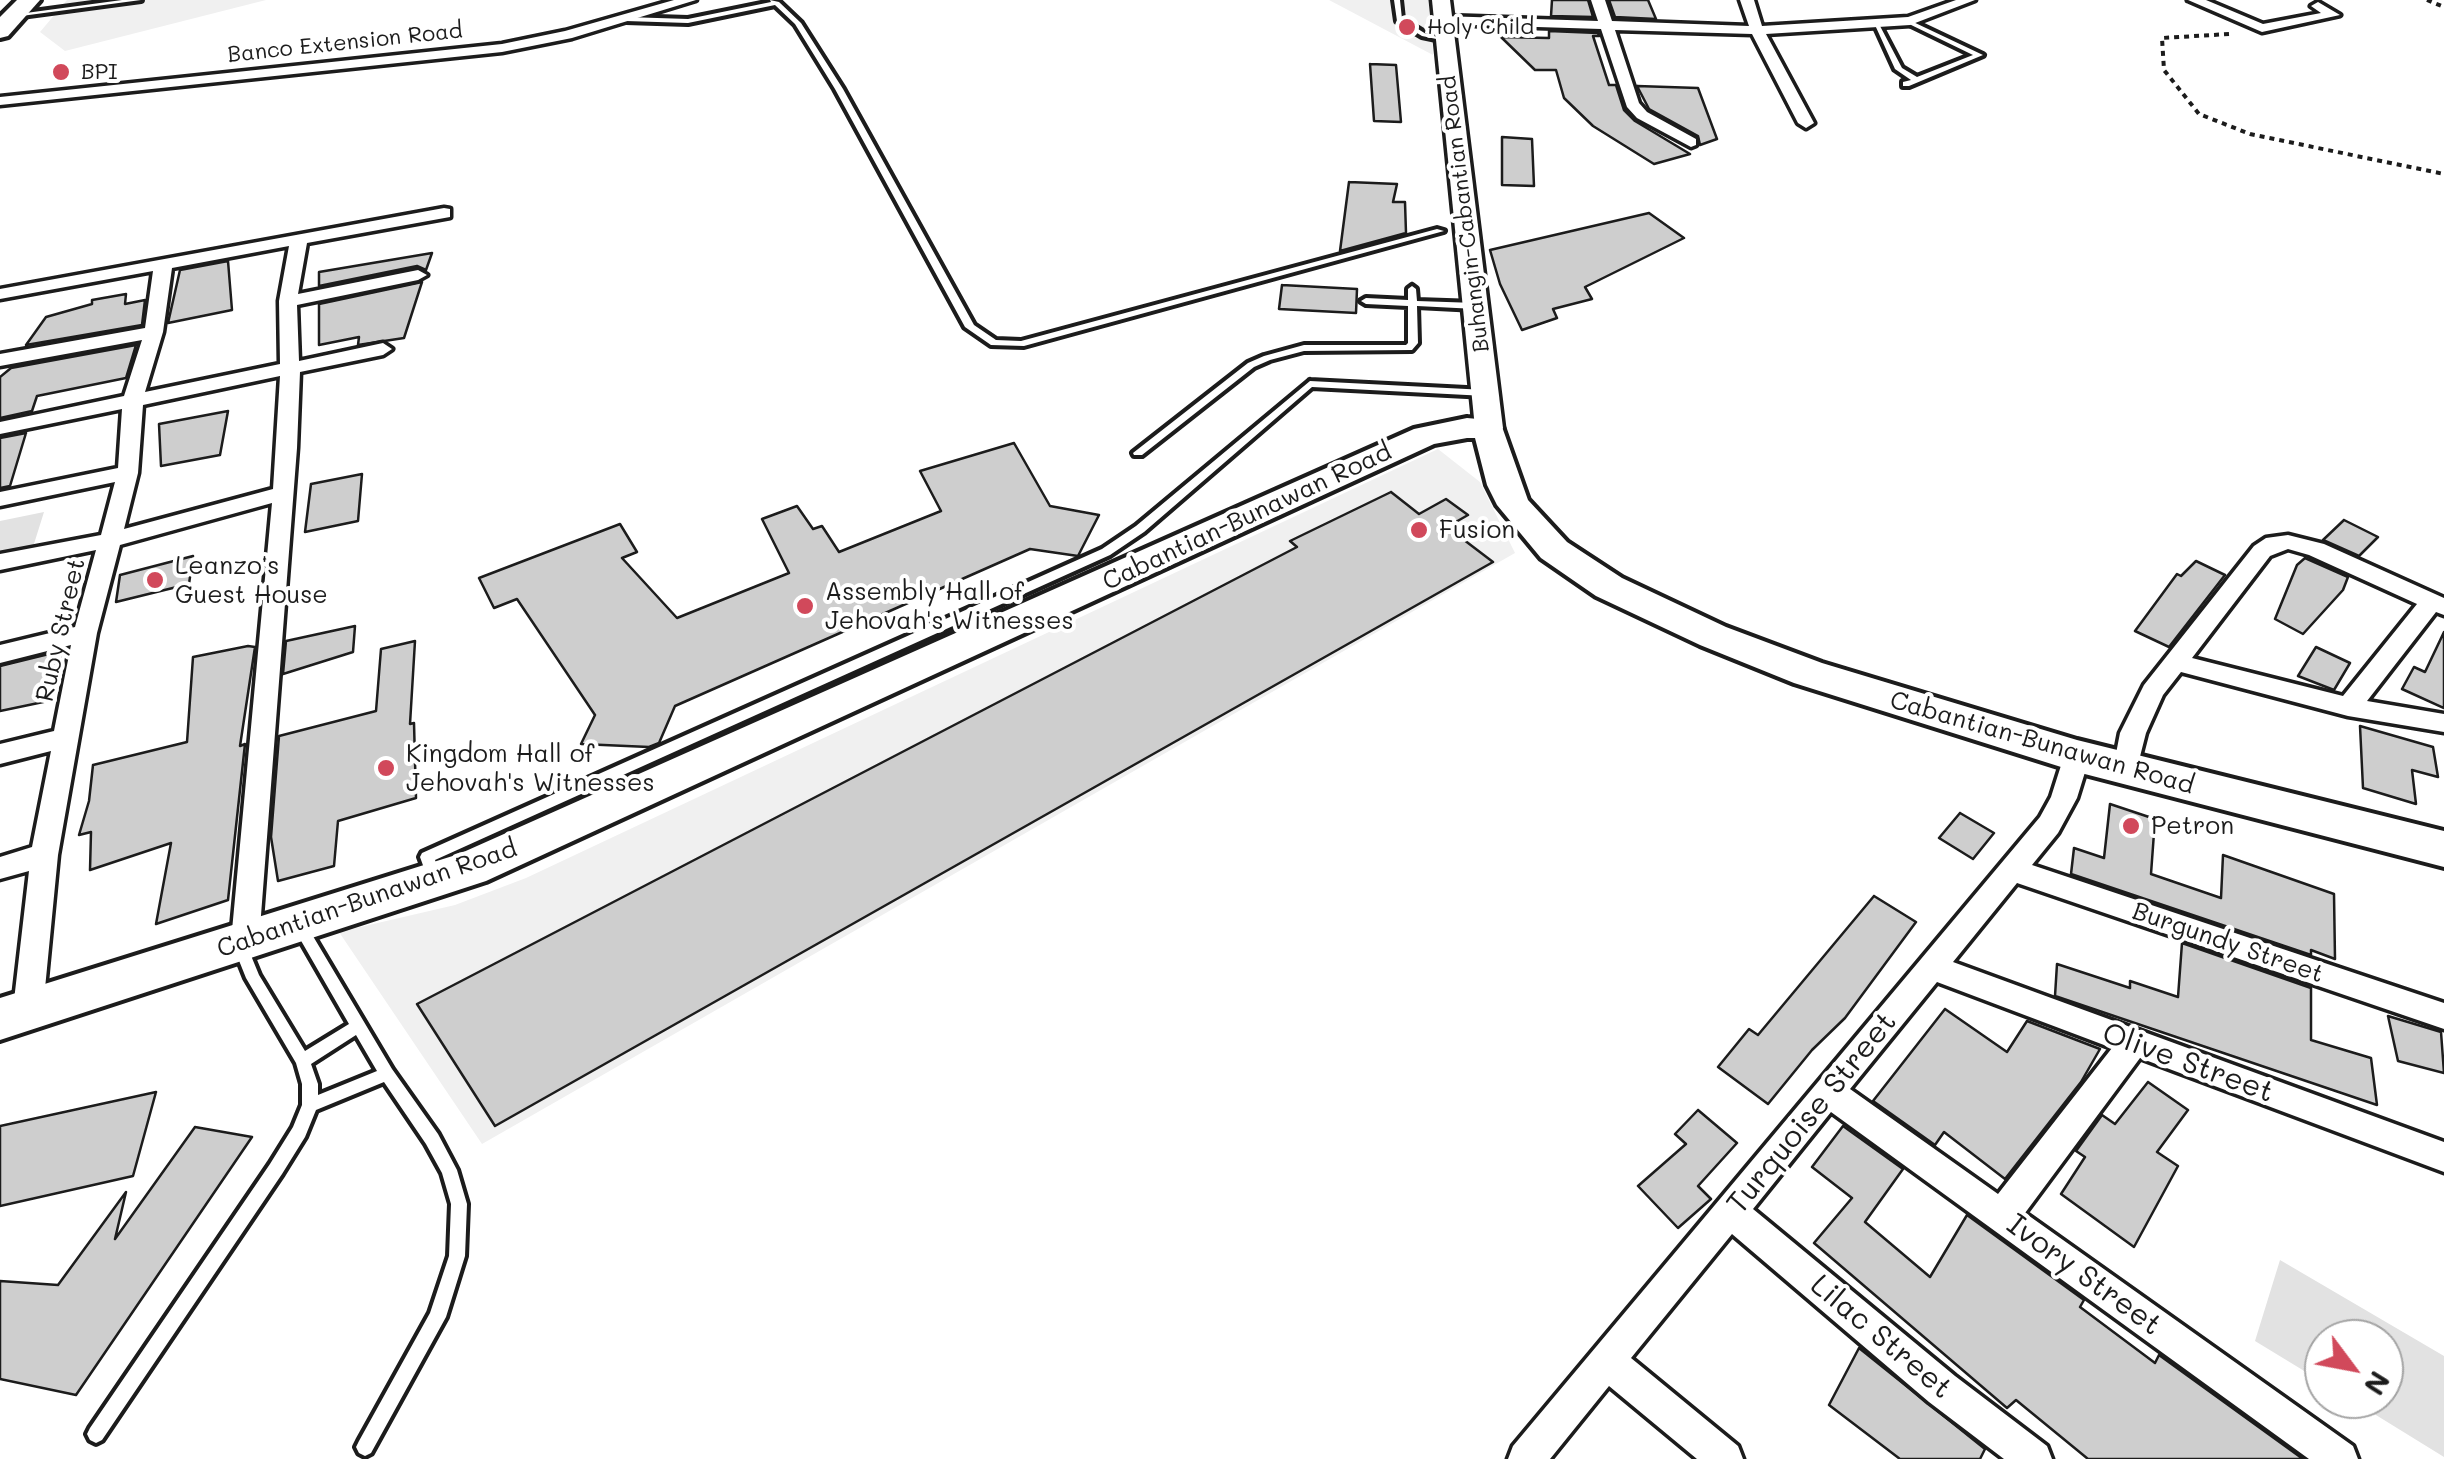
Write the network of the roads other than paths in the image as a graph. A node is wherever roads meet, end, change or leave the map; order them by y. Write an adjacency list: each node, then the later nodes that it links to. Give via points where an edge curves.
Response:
1 (138, 0): 10 (lane)
2 (690, 0): 12 (street, Banco Extension Road)
3 (1398, 0): 13 (lane, via 1399,20 1424,35)
4 (1598, 0): 14 (street)
5 (1746, 0): 16 (street)
6 (1968, 0): 11 (street)
7 (2196, 0): 9 (street, via 2262,28 2333,15)
8 (776, 1): 12 (lane, via 688,22); 23 (lane, via 839,88 970,328 994,343 1022,344)
9 (2318, 6)
10 (9, 17)
11 (1907, 17): 15 (street); 17 (lane, via 1979,53)
12 (626, 18): 19 (street, Banco Extension Road, via 470,52)
13 (1443, 20): 14 (street); 32 (main road, Buhangin-Cabantian Road)
14 (1604, 24): 16 (street); 21 (street, via 1632,104)
15 (1877, 26): 16 (street); 17 (lane, via 1899,68)
16 (1757, 30): 20 (street)
17 (1915, 79): 18 (lane)
18 (1906, 84)
19 (0, 101)
20 (1806, 123)
21 (1691, 142)
22 (444, 213): 24 (street)
23 (1440, 231)
24 (299, 240): 25 (street); 29 (street)
25 (163, 266): 28 (street); 33 (street, Ruby Street)
26 (418, 275): 29 (street)
27 (1412, 289): 31 (lane)
28 (0, 294)
29 (288, 301): 36 (street)
30 (1366, 301): 31 (lane)
31 (1414, 304): 32 (lane); 40 (lane, via 1408,348 1304,348 1251,364)
32 (1476, 306): 38 (main road, Buhangin-Cabantian Road)
33 (154, 332): 35 (street); 37 (street, Ruby Street)
34 (383, 349): 36 (street)
35 (0, 360)
36 (290, 370): 37 (street); 42 (street)
37 (134, 399): 39 (street); 41 (street, Ruby Street)
38 (1488, 410): 54 (main road, Cabantian-Bunawan Road, via 1496,465 1514,505 1554,550 1609,587 1808,673); 60 (main road, Cabantian-Bunawan Road, via 512,852); 60 (lane, via 1310,384 1116,546 427,857)
39 (0, 428)
40 (1138, 453)
41 (128, 473): 43 (street); 44 (street, Ruby Street)
42 (281, 494): 44 (street); 62 (street)
43 (0, 499)
44 (110, 540): 45 (street); 47 (street, Ruby Street)
45 (0, 562)
46 (2438, 604): 49 (street, via 2316,549 2274,544); 50 (street)
47 (85, 633): 48 (street); 52 (street, Ruby Street)
48 (0, 654)
49 (2176, 662): 50 (street); 55 (street, via 2140,712)
50 (2348, 707): 51 (street)
51 (2444, 723)
52 (65, 738): 53 (street); 57 (street, Ruby Street)
53 (0, 754)
54 (2077, 756): 55 (main road, Cabantian-Bunawan Road); 59 (street, Turquoise Street, via 2057,814)
55 (2126, 769): 56 (main road, Cabantian-Bunawan Road)
56 (2444, 849)
57 (44, 855): 58 (street); 64 (street, Ruby Street)
58 (0, 868)
59 (2012, 870): 63 (street, Turquoise Street); 65 (street, Burgundy Street)
60 (434, 881): 61 (main road, Cabantian-Bunawan Road)
61 (298, 925): 62 (main road, Cabantian-Bunawan Road); 66 (lane)
62 (245, 941): 64 (main road, Cabantian-Bunawan Road); 68 (lane, via 253,978)
63 (1932, 968): 67 (street, Olive Street); 70 (street, Turquoise Street)
64 (14, 1014)
65 (2444, 1016)
66 (358, 1026): 68 (lane); 69 (lane)
67 (2134, 1043): 72 (street, Olive Street); 74 (street)
68 (303, 1061): 71 (lane)
69 (388, 1074): 71 (lane); 77 (lane, via 449,1170 459,1204 456,1256 437,1317)
70 (1829, 1092): 73 (street, Turquoise Street); 74 (street, Ivory Street)
71 (310, 1105): 76 (lane, via 276,1169)
72 (2444, 1156)
73 (1730, 1212): 75 (street, Turquoise Street); 80 (street, Lilac Street)
74 (2002, 1216): 81 (street, Ivory Street)
75 (1608, 1361): 78 (street, Turquoise Street); 79 (street)
76 (96, 1434)
77 (365, 1447)
78 (1526, 1459)
79 (1725, 1459)
80 (2034, 1459)
81 (2340, 1459)

